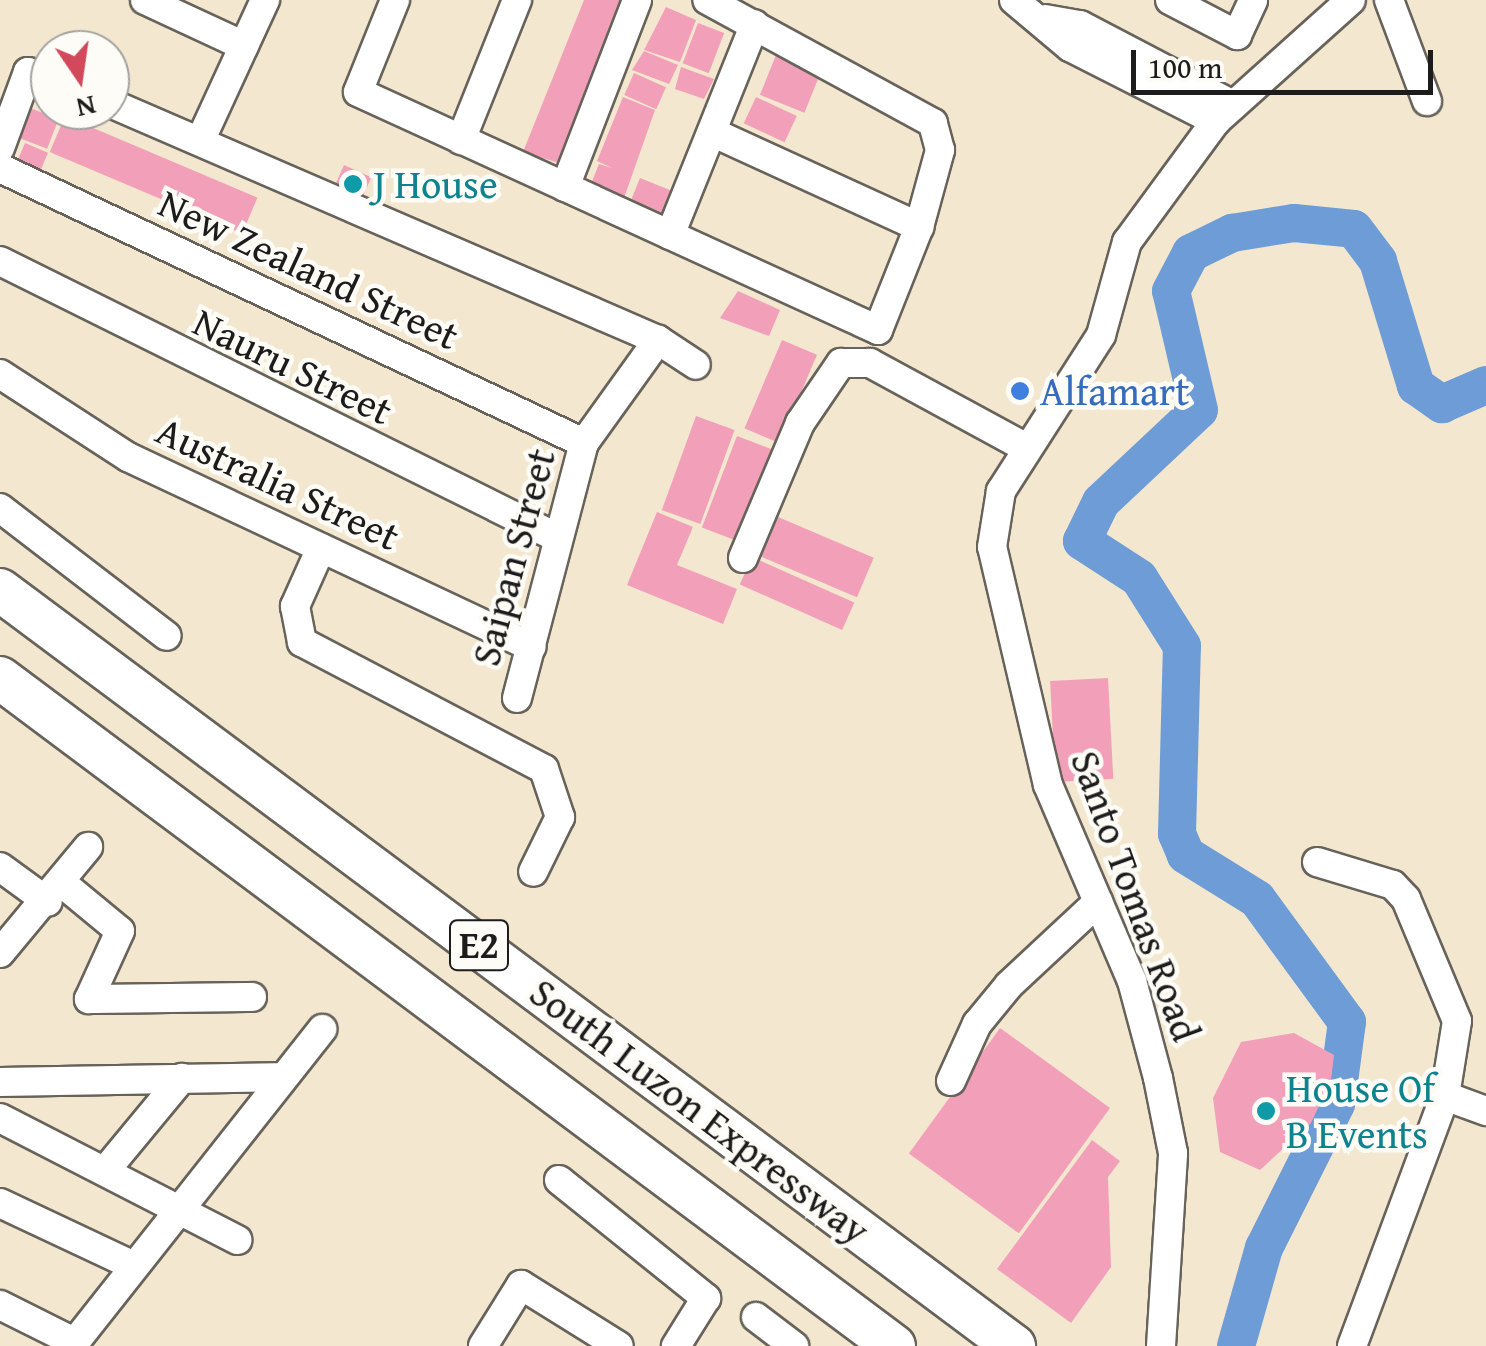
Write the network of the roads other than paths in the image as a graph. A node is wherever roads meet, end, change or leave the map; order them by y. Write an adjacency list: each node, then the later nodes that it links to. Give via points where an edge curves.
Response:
1 (145, 0): 13 (street)
2 (265, 0): 13 (street)
3 (395, 0): 20 (street, via 358,92)
4 (517, 0): 20 (street)
5 (637, 0): 23 (street)
6 (1170, 0): 7 (street, via 1237,35)
7 (1252, 0)
8 (1352, 0): 17 (street, Santo Tomas Road)
9 (1389, 0): 15 (street)
10 (721, 3): 12 (street)
11 (1032, 7): 17 (street, via 1070,48 1148,71)
12 (755, 24): 18 (street); 24 (street, via 933,123 940,150)
13 (244, 46): 19 (street)
14 (30, 93): 21 (street)
15 (1428, 101)
16 (130, 110): 19 (street)
17 (1225, 113): 31 (street, Santo Tomas Road, via 1127,242 1101,336)
18 (714, 133): 24 (street); 25 (street)
19 (202, 137): 27 (street)
20 (461, 140): 23 (street)
21 (0, 148)
22 (0, 168): 30 (street, New Zealand Street)
23 (564, 187): 25 (street)
24 (919, 227): 25 (street, via 878,330)
25 (670, 235)
26 (0, 261): 33 (street, Nauru Street)
27 (658, 340): 28 (street); 30 (street, Saipan Street)
28 (696, 365)
29 (0, 374): 34 (street, Australia Street, via 128,457)
30 (584, 443): 33 (street, Saipan Street)
31 (1025, 447): 35 (street, via 870,363 841,363 800,423); 46 (street, Santo Tomas Road, via 1001,492 992,547 1048,785)
32 (0, 508): 37 (street)
33 (554, 536): 38 (street, Saipan Street)
34 (321, 548): 38 (street, Australia Street); 44 (street, via 295,606 302,642 544,769 560,817)
35 (744, 558)
36 (0, 590): 70 (highway, South Luzon Expressway / E2)
37 (167, 636)
38 (532, 647): 40 (street, Saipan Street)
39 (0, 678): 69 (highway, South Luzon Expressway / E2)
40 (517, 698)
41 (88, 846): 45 (street)
42 (1317, 862): 54 (street, via 1393,885 1406,899 1457,1021)
43 (0, 867): 45 (street)
44 (533, 872)
45 (55, 893): 47 (street); 48 (street, via 120,931 89,999)
46 (1098, 902): 52 (street, via 977,1024); 71 (street, Santo Tomas Road, via 1132,981 1173,1153)
47 (0, 954)
48 (252, 996)
49 (322, 1029): 50 (street)
50 (276, 1076): 51 (street); 60 (street)
51 (182, 1078): 53 (street); 57 (street)
52 (951, 1081)
53 (0, 1082)
54 (1445, 1096): 55 (street); 72 (street)
55 (1486, 1111)
56 (0, 1118): 57 (street)
57 (106, 1171): 60 (street)
58 (559, 1180): 68 (street, via 706,1298)
59 (0, 1203): 62 (street)
60 (176, 1203): 61 (street); 62 (street)
61 (238, 1240)
62 (132, 1264): 65 (street)
63 (0, 1305): 65 (street)
64 (579, 1336): 66 (street, via 521,1285); 67 (street)
65 (72, 1343)
66 (483, 1346)
67 (619, 1346)
68 (676, 1346)
69 (894, 1346)
70 (1014, 1346)
71 (1161, 1346)
72 (1352, 1346)

